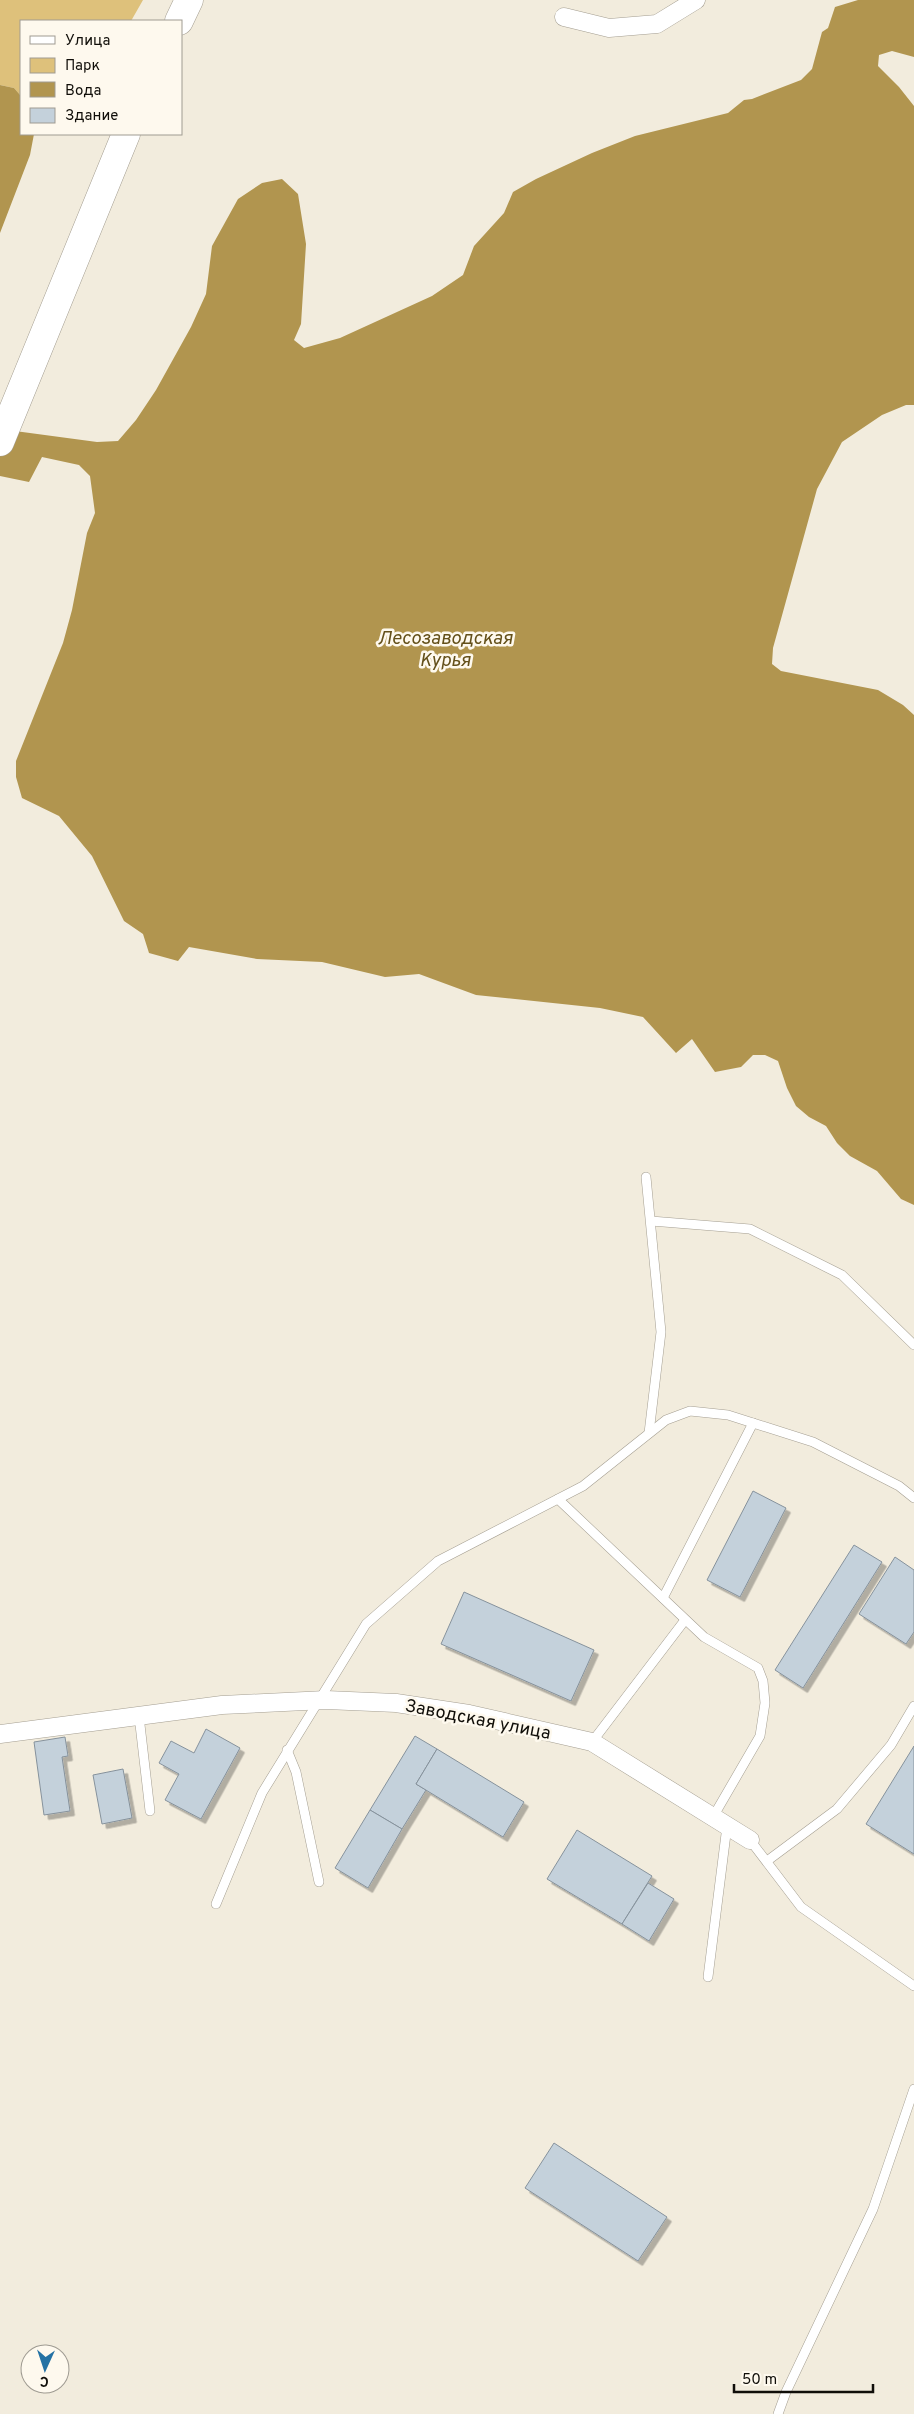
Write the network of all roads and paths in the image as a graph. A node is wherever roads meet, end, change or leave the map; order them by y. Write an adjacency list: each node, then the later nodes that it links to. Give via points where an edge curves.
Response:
1 (189, 0): 4 (main road)
2 (696, 0): 3 (street, via 657,24 609,28)
3 (564, 18)
4 (179, 20)
5 (126, 135): 6 (main road)
6 (0, 442)
7 (646, 1177): 8 (lane)
8 (650, 1221): 9 (lane, via 750,1229 842,1275); 11 (lane, via 661,1332)
9 (914, 1345)
10 (753, 1423): 11 (lane, via 728,1415 690,1411 666,1420); 12 (lane, via 813,1442 899,1486); 14 (lane)
11 (649, 1433): 13 (lane, via 583,1486)
12 (914, 1498)
13 (558, 1499): 14 (lane); 16 (lane, via 438,1561 366,1624)
14 (663, 1598): 15 (lane)
15 (685, 1620): 20 (lane); 23 (lane, via 704,1637 758,1668 763,1681 765,1703 760,1736)
16 (320, 1700): 18 (street, Заводская улица, via 222,1706); 20 (street, Заводская улица, via 396,1703 469,1714); 21 (lane)
17 (914, 1706): 25 (lane, via 891,1745 837,1810)
18 (139, 1716): 19 (street, Заводская улица); 22 (lane)
19 (0, 1734)
20 (592, 1742): 23 (street, Заводская улица)
21 (287, 1750): 26 (lane, via 296,1772); 27 (lane, via 262,1793)
22 (150, 1811)
23 (720, 1822): 24 (street, Заводская улица); 28 (lane)
24 (750, 1840): 25 (lane)
25 (767, 1861): 29 (lane, via 801,1907)
26 (319, 1882)
27 (216, 1904)
28 (708, 1977)
29 (914, 1986)
30 (914, 2089): 31 (lane, via 872,2209)
31 (778, 2414)

